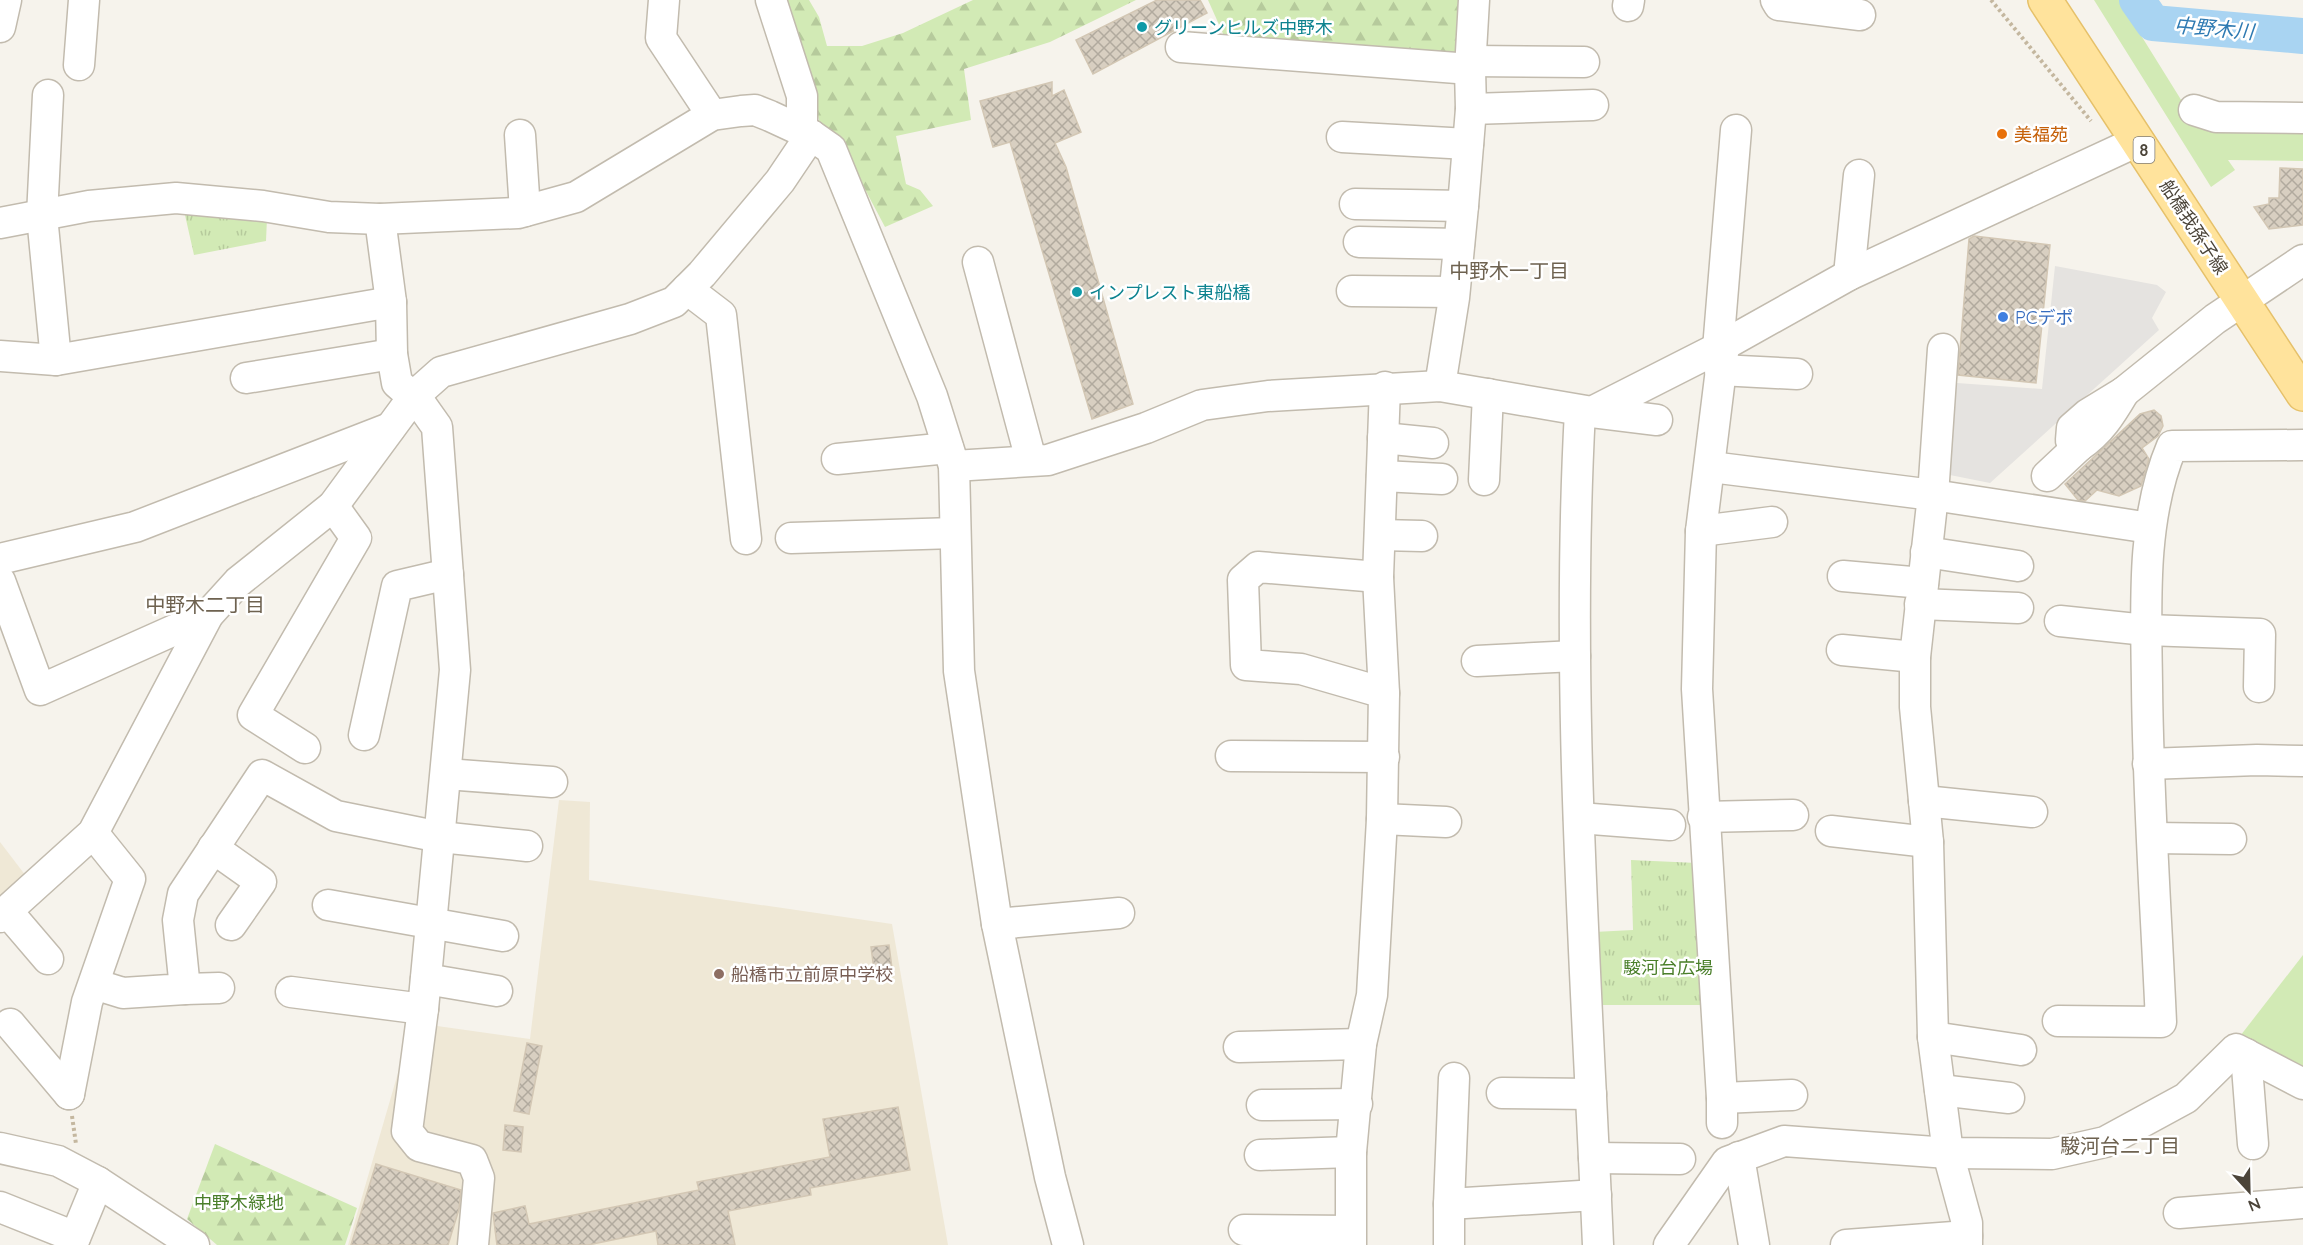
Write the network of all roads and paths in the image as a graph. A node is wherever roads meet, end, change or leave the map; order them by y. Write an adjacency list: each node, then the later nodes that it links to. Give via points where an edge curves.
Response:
1 (6, 0): 10 (street)
2 (84, 0): 13 (street)
3 (664, 0): 19 (street, via 661,38)
4 (1474, 0): 14 (street)
5 (1776, 0): 9 (street, via 1779,5)
6 (1990, 0): 21 (path)
7 (2045, 0): 26 (main road, 船橋我孫子線 / 8)
8 (764, 1): 23 (street, via 802,96)
9 (1860, 15)
10 (0, 27)
11 (1181, 47): 14 (street)
12 (1584, 62): 14 (street)
13 (79, 65)
14 (1470, 65): 17 (street)
15 (48, 95): 32 (street)
16 (1593, 105): 17 (street)
17 (1471, 109): 27 (street)
18 (2194, 110): 20 (street, via 2216,117)
19 (712, 115): 23 (street, via 755,110); 31 (street, via 576,197)
20 (2303, 118)
21 (2094, 124)
22 (1736, 130): 47 (street)
23 (806, 133): 40 (street, via 780,181); 63 (street, via 831,149 932,396)
24 (520, 135): 31 (street)
25 (1342, 137): 27 (street)
26 (2138, 141): 39 (street); 43 (main road, 船橋我孫子線 / 8)
27 (1468, 144): 30 (street)
28 (1859, 175): 39 (street)
29 (1355, 204): 30 (street)
30 (1463, 206): 36 (street)
31 (525, 211): 33 (street)
32 (42, 216): 33 (street, via 89,206 176,198 329,217); 34 (street); 49 (street)
33 (380, 219): 44 (street)
34 (0, 223)
35 (1359, 242): 36 (street)
36 (1459, 244): 42 (street)
37 (2303, 260): 43 (street)
38 (978, 262): 65 (street)
39 (1849, 275): 47 (street)
40 (687, 289): 56 (street, via 674,302 630,319 441,372); 80 (street, via 721,315)
41 (1352, 291): 42 (street)
42 (1455, 292): 52 (street)
43 (2243, 300): 55 (main road, 船橋我孫子線 / 8); 68 (street, via 2072,428 2071,440 2079,446)
44 (391, 302): 46 (street); 49 (street)
45 (1943, 349): 71 (street)
46 (392, 354): 51 (street); 56 (street, via 397,383)
47 (1721, 355): 50 (street); 57 (street); 66 (street)
48 (0, 356): 49 (street)
49 (56, 360)
50 (1797, 374)
51 (246, 378)
52 (1440, 386): 53 (street); 54 (street)
53 (1385, 387): 60 (street); 65 (street, via 1202,405 1048,460)
54 (1488, 394): 57 (street); 70 (street)
55 (2303, 394)
56 (414, 396): 59 (street); 84 (street, via 437,427)
57 (1586, 411): 58 (street); 94 (street, via 1574,528)
58 (1657, 420)
59 (390, 428): 72 (street); 82 (street, via 135,527)
60 (1383, 438): 61 (street); 67 (street)
61 (1433, 443)
62 (2303, 445): 74 (street, via 2172,446 2162,469)
63 (951, 457): 64 (street); 65 (street); 76 (street)
64 (837, 459)
65 (1031, 460)
66 (1711, 467): 71 (street); 75 (street)
67 (1382, 476): 69 (street); 77 (street)
68 (2046, 476)
69 (1442, 479)
70 (1484, 480)
71 (1933, 495): 74 (street); 81 (street)
72 (333, 506): 90 (street, via 238,582); 100 (street, via 356,538 253,715)
73 (1772, 522): 75 (street)
74 (2150, 528): 92 (street)
75 (1701, 531): 110 (street, via 1697,689)
76 (956, 533): 79 (street); 127 (street, via 959,671)
77 (1380, 535): 78 (street); 85 (street)
78 (1422, 536)
79 (791, 538)
80 (746, 539)
81 (1926, 552): 83 (street); 88 (street)
82 (0, 559)
83 (2018, 566)
84 (448, 574): 99 (street, via 397,586); 105 (street, via 454,670)
85 (1378, 576): 98 (street); 98 (street, via 1258,567 1243,580 1246,665 1301,669)
86 (1843, 576): 88 (street)
87 (0, 580): 90 (street, via 40,690)
88 (1922, 594): 89 (street); 95 (street)
89 (2018, 608)
90 (208, 615): 116 (street)
91 (2060, 621): 92 (street)
92 (2146, 630): 97 (street, via 2260,634); 104 (street)
93 (1842, 650): 95 (street)
94 (1575, 656): 96 (street); 111 (street)
95 (1915, 657): 107 (street, via 1915,707)
96 (1477, 661)
97 (2259, 687)
98 (1384, 693): 102 (street)
99 (364, 735)
100 (305, 748)
101 (1231, 756): 102 (street)
102 (1384, 757): 112 (street)
103 (2303, 761): 104 (street)
104 (2148, 764): 118 (street)
105 (446, 774): 106 (street); 117 (street)
106 (552, 782)
107 (1924, 801): 108 (street); 120 (street)
108 (2032, 812)
109 (1793, 815): 110 (street)
110 (1704, 817): 151 (street, via 1722,1110)
111 (1579, 818): 114 (street); 150 (street)
112 (1382, 819): 113 (street); 141 (street, via 1372,995)
113 (1446, 822)
114 (1670, 825)
115 (1831, 831): 120 (street)
116 (93, 832): 125 (street); 132 (street, via 130,879)
117 (440, 837): 121 (street); 122 (street, via 336,816 262,775); 126 (street)
118 (2153, 838): 119 (street); 138 (street, via 2161,1022)
119 (2231, 839)
120 (1928, 842): 140 (street)
121 (527, 846)
122 (213, 848): 128 (street, via 261,882); 134 (street, via 183,894 178,920)
123 (327, 905): 126 (street)
124 (1119, 913): 127 (street)
125 (3, 914): 130 (street)
126 (432, 924): 129 (street); 131 (street)
127 (998, 924): 176 (street, via 1050,1177)
128 (231, 925)
129 (503, 936)
130 (48, 959)
131 (426, 979): 135 (street); 137 (street)
132 (94, 984): 134 (street, via 123,993); 148 (street)
133 (219, 988): 134 (street)
134 (185, 989)
135 (497, 991)
136 (291, 992): 137 (street)
137 (423, 1009): 175 (street, via 407,1131 419,1146 472,1160 479,1178)
138 (2058, 1021)
139 (10, 1024): 148 (street)
140 (1933, 1037): 143 (street); 147 (street)
141 (1362, 1044): 142 (street); 153 (street)
142 (1239, 1047)
143 (2021, 1050)
144 (2246, 1054): 146 (street); 155 (street); 158 (street, via 2236,1049 2186,1098 2105,1142 2052,1154)
145 (1454, 1078): 166 (street)
146 (2303, 1084)
147 (1940, 1090): 152 (street); 158 (street)
148 (69, 1094): 163 (path)
149 (1502, 1094): 150 (street)
150 (1591, 1094): 161 (street)
151 (1792, 1095)
152 (2009, 1098)
153 (1357, 1104): 154 (street); 157 (street)
154 (1262, 1105)
155 (2253, 1143)
156 (0, 1148): 163 (street, via 58,1161)
157 (1351, 1152): 159 (street); 170 (street)
158 (1948, 1153): 160 (street, via 1784,1140); 171 (street, via 1967,1223)
159 (1260, 1155)
160 (1739, 1157): 174 (street, via 1727,1162); 179 (street)
161 (1594, 1158): 162 (street); 164 (street)
162 (1680, 1159)
163 (89, 1177): 172 (street); 173 (street)
164 (1596, 1195): 166 (street); 178 (street)
165 (2303, 1203): 168 (street)
166 (1449, 1204): 177 (street)
167 (0, 1208): 172 (street)
168 (2179, 1213)
169 (1244, 1230): 170 (street)
170 (1351, 1238)
171 (1967, 1240): 180 (street)
172 (73, 1241)
173 (180, 1241)
174 (1670, 1244)
175 (473, 1245)
176 (1068, 1245)
177 (1449, 1245)
178 (1598, 1245)
179 (1754, 1245)
180 (1846, 1245)

